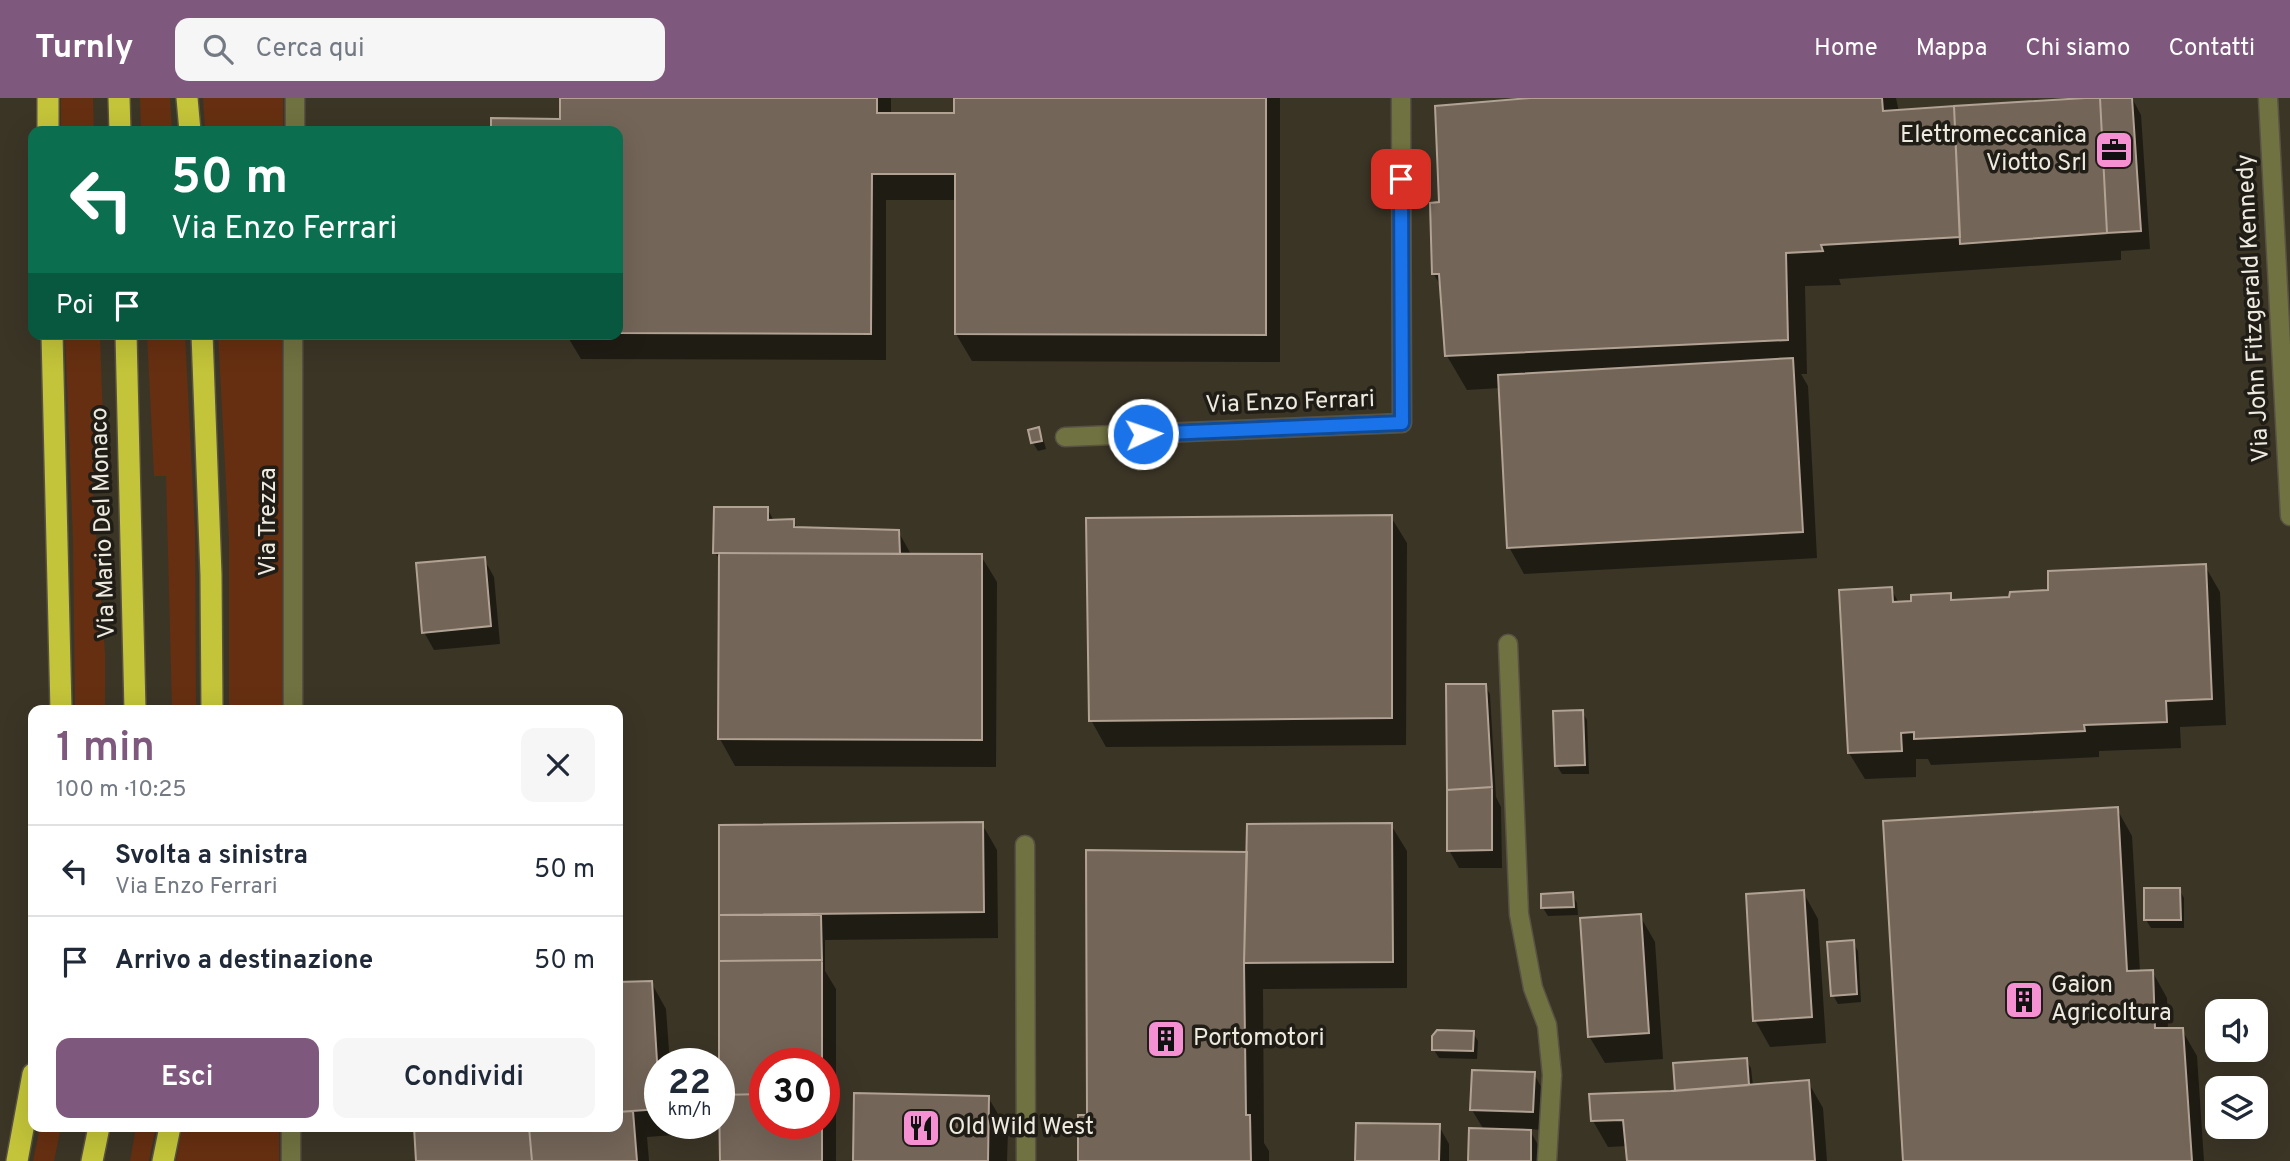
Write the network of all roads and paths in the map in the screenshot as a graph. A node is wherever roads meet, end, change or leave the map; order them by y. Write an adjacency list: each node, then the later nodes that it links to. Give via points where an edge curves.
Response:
1 (48, 98): 7 (highway)
2 (119, 98): 8 (highway)
3 (187, 98): 9 (highway)
4 (295, 98): 10 (street)
5 (1401, 98): 15 (street, Via Enzo Ferrari, via 1402,423)
6 (2268, 98): 16 (street, Via John Fitzgerald Kennedy)
7 (48, 126)
8 (120, 126)
9 (190, 126)
10 (295, 126)
11 (52, 340): 18 (highway)
12 (125, 340): 19 (highway, Via Mario Del Monaco)
13 (202, 340): 20 (highway)
14 (293, 340): 21 (street, Via Trezza)
15 (1065, 437)
16 (2290, 516)
17 (1508, 644): 32 (street, via 1519,914 1533,988 1547,1025 1552,1075)
18 (61, 705)
19 (135, 705)
20 (212, 705)
21 (293, 705)
22 (1025, 845): 31 (street)
23 (28, 1101): 27 (highway)
24 (98, 1132): 28 (highway)
25 (169, 1132): 29 (highway)
26 (291, 1132): 30 (street)
27 (17, 1161)
28 (92, 1161)
29 (163, 1161)
30 (291, 1161)
31 (1026, 1161)
32 (1547, 1161)

